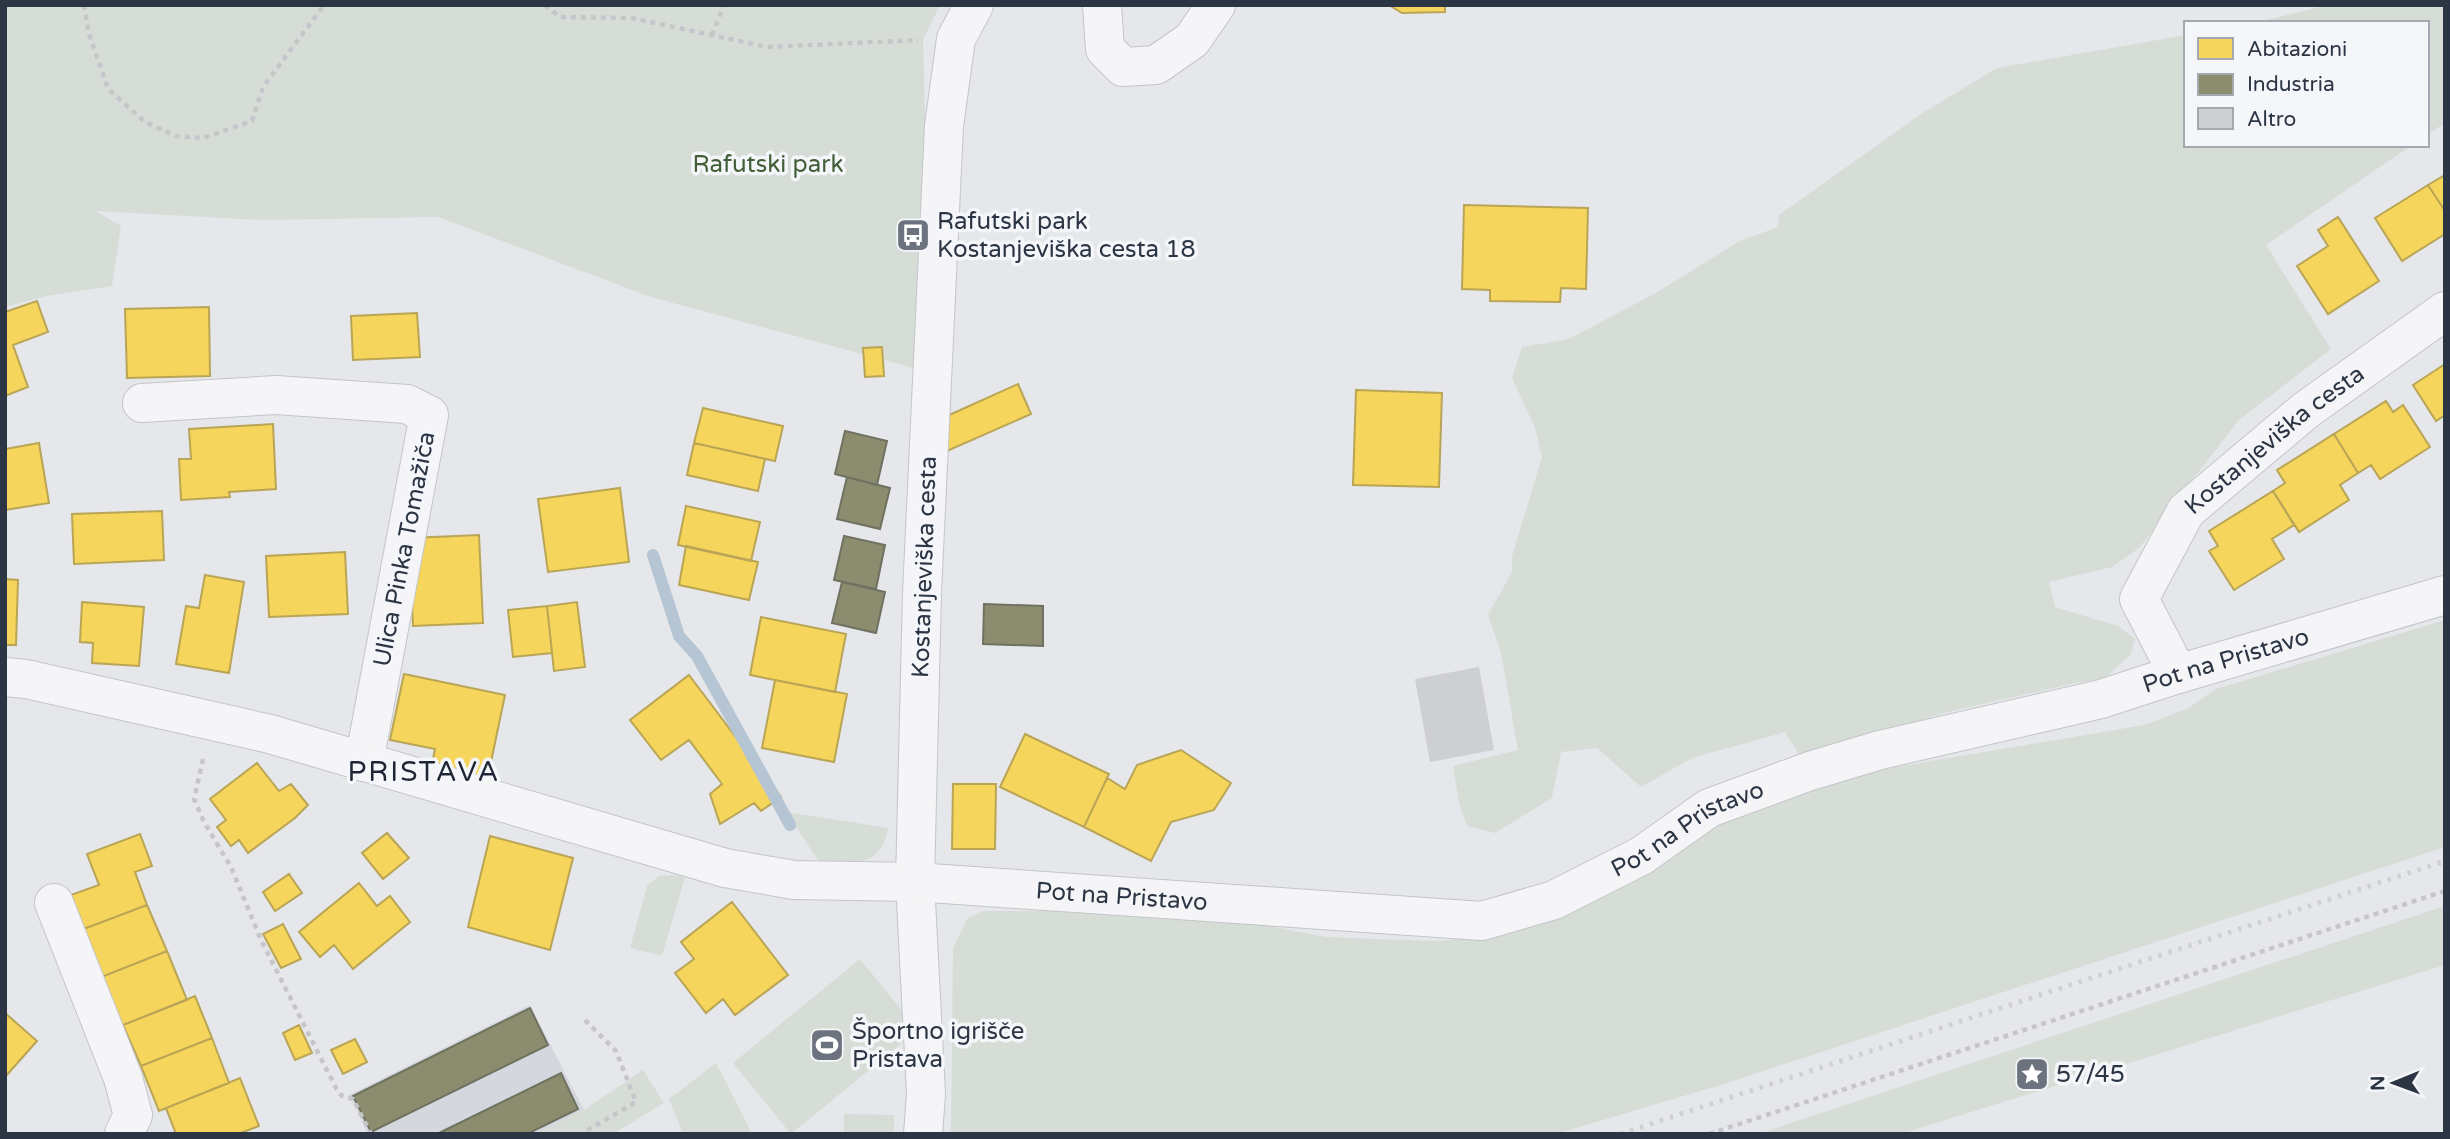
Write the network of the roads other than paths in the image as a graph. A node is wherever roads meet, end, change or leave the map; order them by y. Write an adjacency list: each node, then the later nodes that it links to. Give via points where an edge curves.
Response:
1 (974, 5): 10 (street, Kostanjeviška cesta, via 957,38 944,126 922,593)
2 (1102, 5): 3 (street, via 1105,49 1123,67 1156,65 1192,40)
3 (1216, 5)
4 (2445, 311): 7 (street, Kostanjeviška cesta, via 2306,410 2186,511 2139,599)
5 (142, 403): 9 (street, Ulica Pinka Tomažiča, via 276,396 407,404 429,415)
6 (2445, 594): 7 (street, Pot na Pristavo)
7 (2178, 674): 10 (street, Pot na Pristavo, via 2101,699 1880,750 1810,771 1709,808 1641,856 1554,900 1482,921)
8 (5, 677): 9 (street, via 270,734)
9 (365, 762): 10 (street, via 725,867 794,880)
10 (915, 882): 13 (street, Kostanjeviška cesta, via 926,1094)
11 (54, 903): 12 (street, via 123,1078 134,1115)
12 (128, 1133)
13 (923, 1134)

